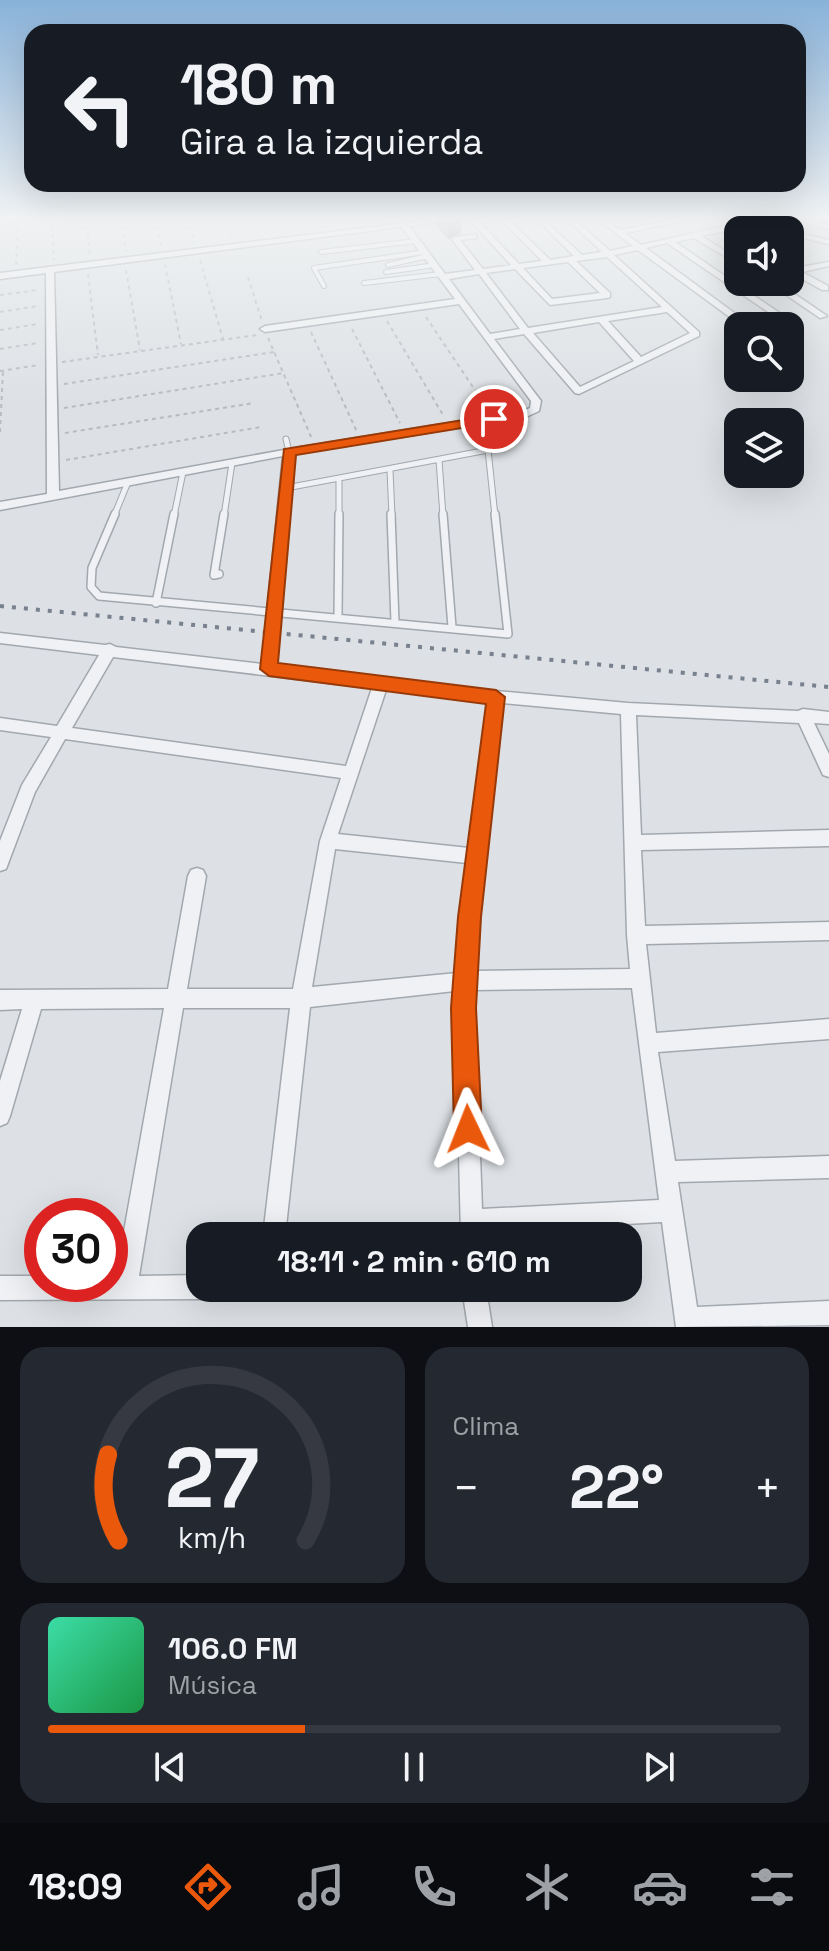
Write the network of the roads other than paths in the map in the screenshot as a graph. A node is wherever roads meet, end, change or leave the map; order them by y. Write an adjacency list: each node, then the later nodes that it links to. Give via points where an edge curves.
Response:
1 (51, 280): 34 (street)
2 (321, 280): 11 (lane)
3 (376, 280): 10 (lane)
4 (445, 280): 16 (street)
5 (488, 280): 23 (street)
6 (529, 280): 7 (street, via 552,303 607,295)
7 (591, 280)
8 (637, 280): 17 (street)
9 (685, 280): 18 (street)
10 (364, 283)
11 (324, 286)
12 (827, 288): 13 (street)
13 (804, 293)
14 (750, 296): 19 (street)
15 (793, 296): 20 (street)
16 (460, 301): 22 (street); 24 (street)
17 (669, 309): 21 (street); 25 (street, via 696,334)
18 (729, 312)
19 (774, 312)
20 (823, 316)
21 (601, 319): 23 (street); 25 (street)
22 (265, 329)
23 (526, 331): 24 (street); 25 (street, via 579,391)
24 (488, 337): 26 (street, via 536,401 535,409 316,448)
25 (640, 362)
26 (287, 446): 28 (street); 33 (street)
27 (439, 460): 29 (lane); 41 (lane); 41 (lane, via 488,450 508,634)
28 (232, 463): 30 (street); 36 (lane, via 214,575)
29 (390, 470): 31 (lane); 40 (lane)
30 (183, 472): 32 (street); 37 (lane)
31 (339, 479): 33 (lane); 39 (lane)
32 (128, 482): 34 (street); 37 (lane, via 92,568 91,587 113,600)
33 (286, 488): 38 (street)
34 (53, 496): 35 (street)
35 (0, 506)
36 (219, 574)
37 (156, 603): 38 (lane)
38 (274, 611): 39 (lane); 44 (street)
39 (338, 616): 40 (lane)
40 (395, 622): 41 (lane)
41 (452, 627)
42 (0, 638): 43 (street)
43 (110, 649): 44 (street); 51 (street)
44 (269, 669): 45 (street)
45 (381, 683): 46 (street); 53 (street)
46 (496, 697): 47 (street); 57 (street)
47 (628, 709): 48 (street); 56 (street)
48 (803, 715): 49 (street); 52 (street)
49 (829, 718)
50 (0, 724): 51 (street)
51 (62, 731): 53 (street); 58 (street, via 28,790)
52 (827, 763)
53 (351, 773): 55 (street)
54 (829, 838): 56 (street)
55 (328, 841): 57 (street); 64 (street)
56 (633, 843): 61 (street)
57 (476, 856): 63 (street)
58 (0, 863)
59 (197, 876): 65 (street)
60 (829, 931): 61 (street)
61 (636, 935): 62 (street)
62 (642, 978): 63 (street); 69 (street)
63 (466, 981): 64 (street); 75 (street)
64 (301, 998): 65 (street); 74 (street)
65 (175, 999): 67 (street); 77 (street)
66 (0, 1000): 67 (street)
67 (34, 1000): 70 (street)
68 (829, 1029): 69 (street)
69 (647, 1043): 72 (street)
70 (0, 1116)
71 (829, 1167): 72 (street)
72 (666, 1172): 73 (street)
73 (669, 1211): 76 (street); 84 (street)
74 (276, 1222)
75 (471, 1222)
76 (541, 1222)
77 (128, 1271)
78 (186, 1287): 81 (street)
79 (0, 1288): 80 (street)
80 (24, 1288)
81 (128, 1288)
82 (476, 1302): 85 (street)
83 (829, 1313): 84 (street)
84 (688, 1323)
85 (480, 1327)

